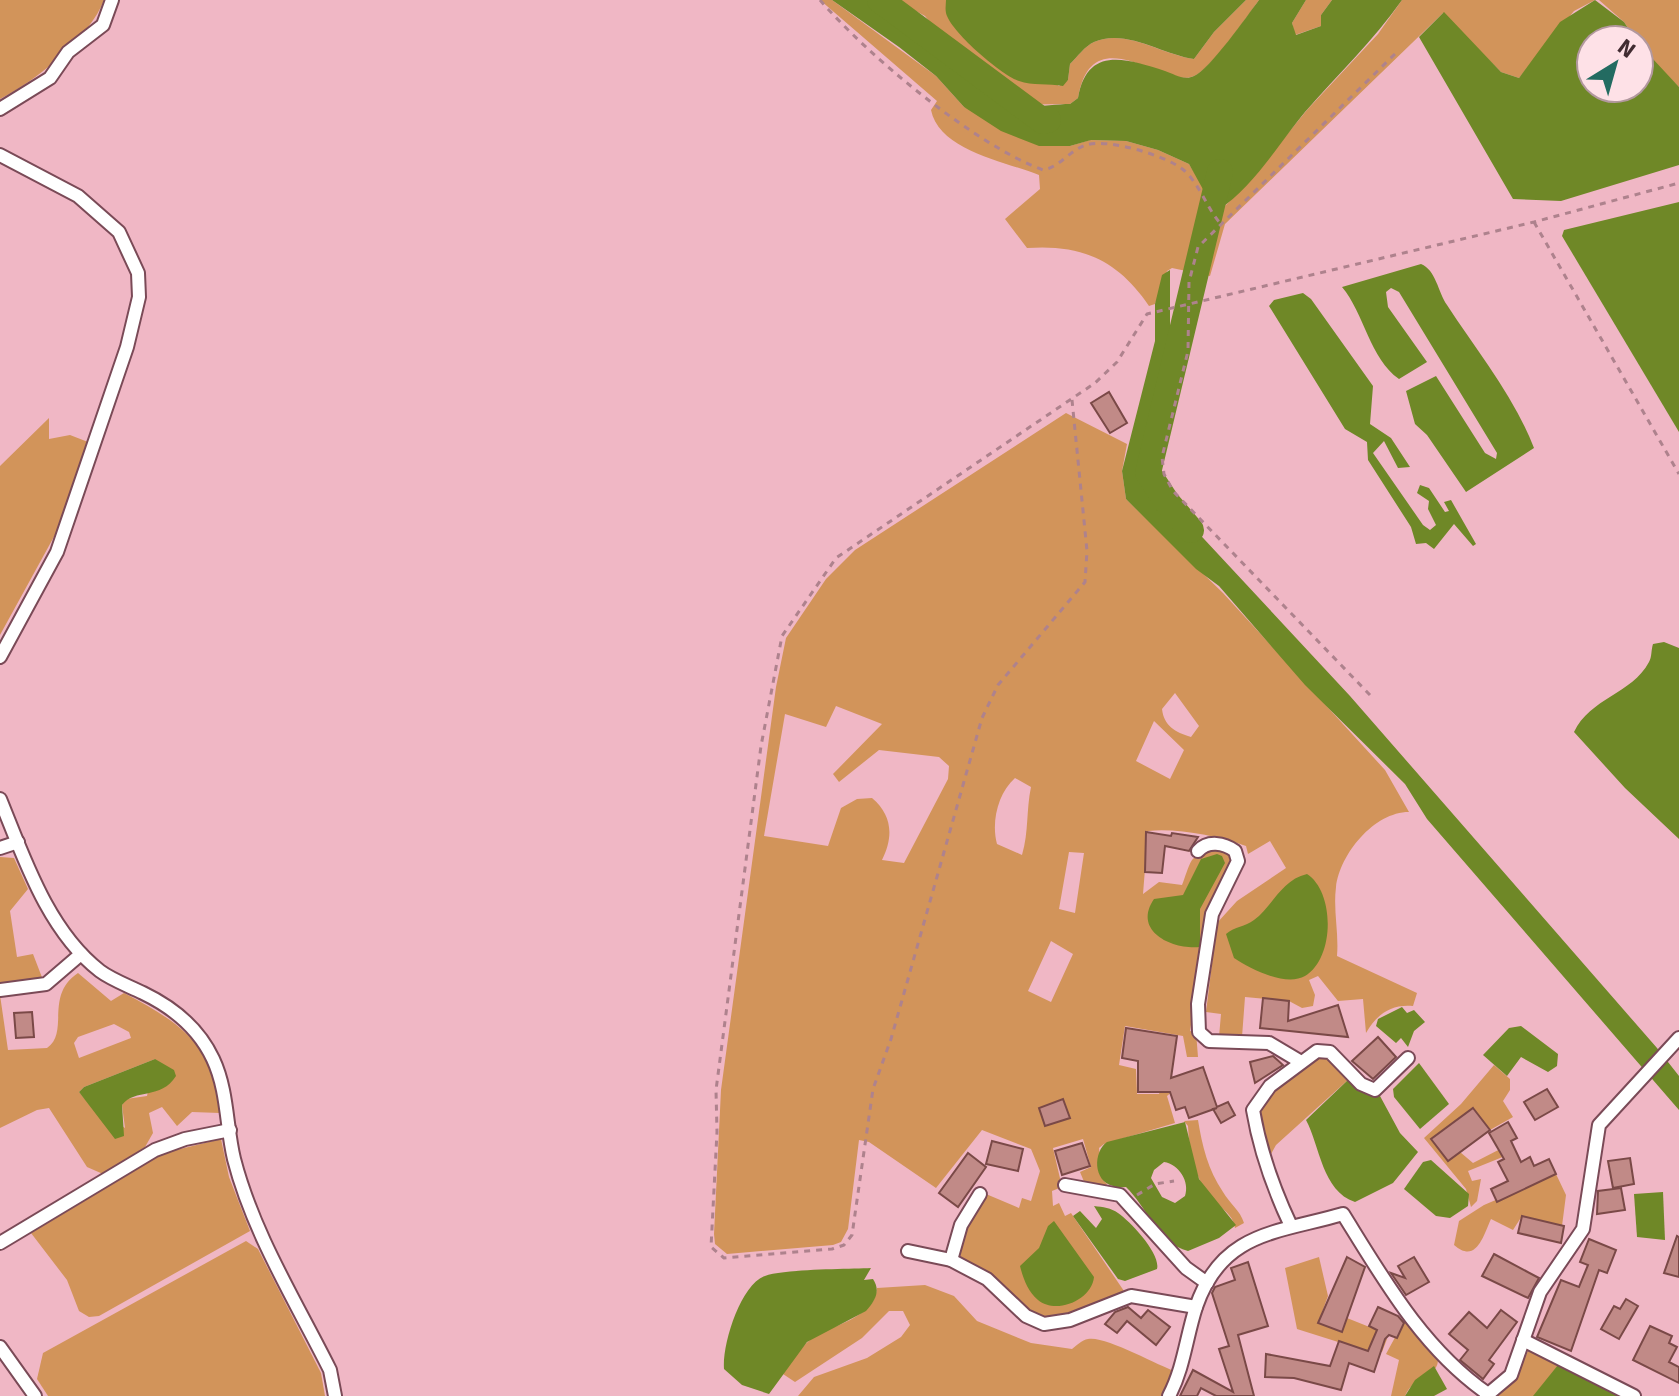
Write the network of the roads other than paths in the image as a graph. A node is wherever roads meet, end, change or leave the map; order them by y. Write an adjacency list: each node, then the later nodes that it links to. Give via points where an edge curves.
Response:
1 (112, 0): 2 (street, via 103,25 68,52 50,78)
2 (0, 109)
3 (0, 155): 4 (street, via 78,196 119,232 138,273 139,297 57,552)
4 (0, 657)
5 (0, 799): 6 (street)
6 (18, 842): 7 (street); 9 (street, via 70,943)
7 (0, 848)
8 (1198, 851): 13 (street, via 1207,845 1226,846 1238,861 1212,914 1198,1004 1199,1032 1209,1041 1269,1043)
9 (81, 954): 10 (street, via 46,984); 14 (street, via 102,973 148,995 190,1024 213,1059)
10 (0, 990)
11 (1677, 1048): 23 (street, via 1599,1125 1583,1229 1540,1292)
12 (1408, 1058): 13 (street, via 1375,1090 1361,1084 1330,1052 1317,1051)
13 (1301, 1062): 17 (street, via 1270,1086 1253,1110 1269,1178)
14 (230, 1130): 18 (street, via 155,1150); 27 (street, via 253,1213 330,1370)
15 (1065, 1185): 21 (street, via 1106,1191 1129,1203 1186,1268)
16 (980, 1194): 20 (street, via 961,1225)
17 (1291, 1226): 21 (street, via 1237,1247); 25 (street, via 1343,1214 1424,1336)
18 (0, 1243)
19 (908, 1251): 20 (street)
20 (951, 1260): 22 (street, via 994,1283 1026,1316 1044,1324 1070,1320 1131,1296)
21 (1207, 1283): 22 (street)
22 (1196, 1307): 28 (street, via 1180,1375)
23 (1523, 1340): 25 (street, via 1511,1375); 29 (street)
24 (0, 1347): 26 (street)
25 (1487, 1395)
26 (35, 1396)
27 (335, 1396)
28 (1169, 1396)
29 (1634, 1396)

